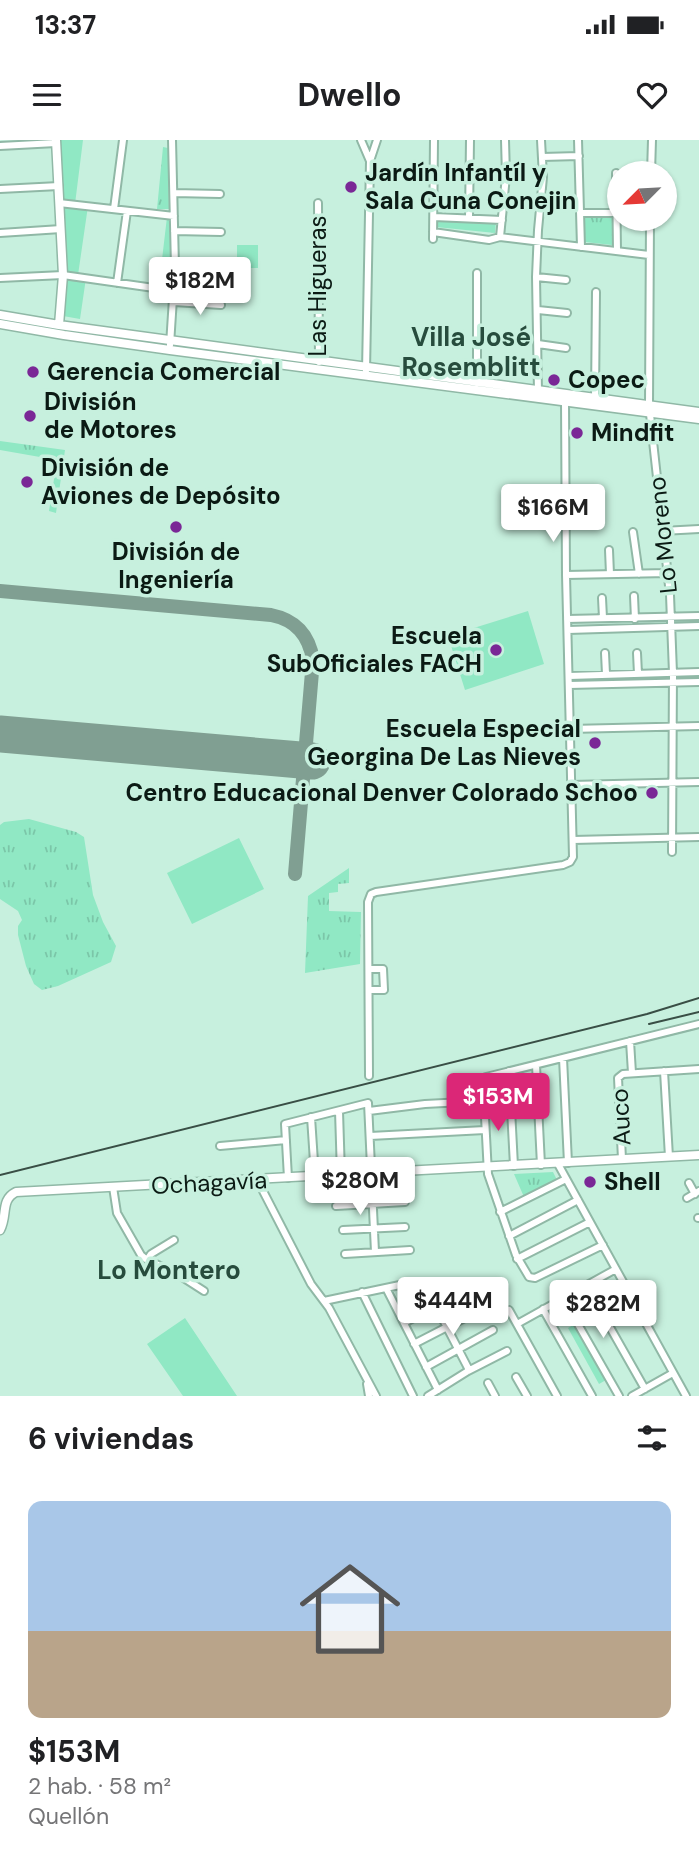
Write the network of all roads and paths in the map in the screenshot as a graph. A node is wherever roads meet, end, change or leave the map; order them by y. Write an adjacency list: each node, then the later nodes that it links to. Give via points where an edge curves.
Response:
1 (123, 140): 23 (street)
2 (172, 140): 19 (street)
3 (361, 140): 15 (street)
4 (377, 140): 15 (street)
5 (434, 140): 28 (street)
6 (470, 140): 29 (street)
7 (505, 140): 30 (street)
8 (541, 140): 14 (street)
9 (578, 140): 13 (street)
10 (652, 140): 16 (street)
11 (56, 142): 12 (street); 17 (main road)
12 (0, 146)
13 (579, 156): 14 (street); 25 (street)
14 (542, 157): 38 (street)
15 (370, 161): 65 (street)
16 (651, 161)
17 (59, 186): 18 (street); 21 (main road)
18 (0, 189)
19 (174, 192): 20 (street); 27 (street)
20 (220, 194)
21 (59, 203): 23 (street); 31 (main road)
22 (318, 203): 64 (street, Las Higueras)
23 (114, 209): 24 (street)
24 (127, 211): 27 (street); 49 (street)
25 (580, 213): 26 (street); 39 (street)
26 (607, 213)
27 (174, 216): 32 (street)
28 (434, 217): 29 (street); 37 (street, via 433,235)
29 (469, 218): 30 (street)
30 (502, 220): 37 (street)
31 (61, 229): 36 (street); 45 (main road)
32 (174, 231): 35 (street); 42 (street)
33 (617, 231): 40 (street)
34 (650, 231): 41 (street, Lo Moreno)
35 (221, 232)
36 (0, 233)
37 (500, 237): 38 (street)
38 (537, 241): 39 (street); 46 (street)
39 (581, 247): 40 (street)
40 (617, 251): 41 (street)
41 (649, 255): 71 (street, Lo Moreno)
42 (176, 267): 43 (street); 50 (street)
43 (221, 268)
44 (477, 273): 67 (street)
45 (63, 275): 47 (street); 49 (street); 58 (main road)
46 (536, 277): 48 (street); 54 (street)
47 (0, 278)
48 (566, 280)
49 (117, 283): 50 (street)
50 (175, 291): 52 (street)
51 (596, 292): 69 (street)
52 (174, 302): 53 (street); 60 (street)
53 (221, 304)
54 (538, 310): 55 (street); 61 (street)
55 (567, 313)
56 (0, 315): 58 (main road)
57 (0, 324): 59 (main road)
58 (59, 325): 59 (main road); 60 (main road)
59 (64, 335): 63 (main road)
60 (170, 340): 63 (street); 64 (main road)
61 (538, 344): 62 (street); 68 (street)
62 (566, 348)
63 (170, 350): 64 (main road)
64 (318, 364): 65 (main road); 66 (main road)
65 (366, 366): 66 (street); 67 (main road)
66 (366, 376): 68 (main road)
67 (477, 383): 68 (main road)
68 (538, 394): 69 (main road); 70 (main road)
69 (595, 398): 71 (main road)
70 (565, 401): 71 (main road); 81 (street)
71 (650, 409): 72 (main road); 73 (main road); 75 (street, Lo Moreno)
72 (699, 412)
73 (699, 419)
74 (699, 528): 75 (street)
75 (662, 531): 80 (street, Lo Moreno)
76 (633, 533): 79 (street)
77 (610, 550): 78 (street)
78 (610, 572): 79 (street); 81 (street)
79 (638, 572): 80 (street)
80 (668, 573): 86 (street, Lo Moreno)
81 (566, 575): 88 (street)
82 (634, 596): 85 (street)
83 (602, 598): 87 (street)
84 (699, 616): 86 (street)
85 (635, 617): 86 (street); 87 (street); 91 (street)
86 (671, 617): 90 (street, Lo Moreno)
87 (603, 618): 88 (street)
88 (567, 619): 92 (street)
89 (699, 626): 90 (street)
90 (671, 627): 91 (street); 96 (street, Lo Moreno)
91 (635, 628): 92 (street)
92 (568, 630): 99 (street)
93 (605, 653): 97 (street)
94 (637, 653): 98 (street)
95 (699, 672): 96 (street)
96 (673, 673): 98 (street); 100 (street, Lo Moreno)
97 (606, 674): 98 (street); 99 (street)
98 (638, 674)
99 (569, 676): 102 (street)
100 (673, 682): 101 (street); 102 (street); 103 (street, Lo Moreno)
101 (699, 682)
102 (569, 685): 105 (street)
103 (674, 726): 104 (street); 105 (street); 106 (street, Lo Moreno)
104 (699, 726)
105 (570, 729): 108 (street)
106 (673, 782): 107 (street); 108 (street); 110 (street, Lo Moreno)
107 (699, 782)
108 (571, 785): 111 (street)
109 (699, 837): 110 (street)
110 (672, 838): 111 (street); 112 (street, Lo Moreno)
111 (573, 840): 113 (street, via 570,862 563,865 373,893 368,901)
112 (672, 852)
113 (369, 968): 114 (street); 114 (street, via 383,969 384,990)
114 (369, 990): 123 (street)
115 (699, 1024): 116 (street)
116 (630, 1041): 117 (street); 122 (street, Auco)
117 (563, 1058): 118 (street); 135 (street)
118 (536, 1065): 120 (street); 136 (street)
119 (699, 1069): 121 (street)
120 (509, 1071): 124 (street, via 484,1078); 138 (street)
121 (664, 1072): 122 (street); 133 (street)
122 (632, 1073): 134 (street, Auco, via 618,1078)
123 (369, 1076)
124 (483, 1101): 125 (street); 128 (street)
125 (369, 1107): 126 (street); 129 (street)
126 (339, 1111): 127 (street); 141 (street)
127 (311, 1117): 130 (street, via 285,1124); 142 (street)
128 (485, 1130): 129 (street); 139 (street)
129 (370, 1136): 140 (street)
130 (286, 1140): 131 (street); 143 (street)
131 (220, 1146)
132 (699, 1155): 133 (main road, Ochagavía)
133 (669, 1157): 134 (main road, Ochagavía)
134 (622, 1159): 135 (main road, Ochagavía)
135 (568, 1163): 137 (main road, Ochagavía)
136 (541, 1164): 137 (main road, Ochagavía); 138 (main road, Ochagavía)
137 (558, 1164): 144 (street)
138 (514, 1166): 139 (main road, Ochagavía)
139 (487, 1167): 140 (main road, Ochagavía); 154 (street)
140 (371, 1174): 141 (main road, Ochagavía); 152 (street)
141 (341, 1175): 142 (main road, Ochagavía)
142 (315, 1177): 143 (main road, Ochagavía)
143 (288, 1178): 145 (main road, Ochagavía)
144 (566, 1179): 150 (street); 154 (street)
145 (259, 1180): 147 (main road, Ochagavía); 175 (street)
146 (689, 1182): 148 (street)
147 (113, 1188): 158 (main road, Ochagavía, via 13,1193 6,1197); 167 (street, via 117,1213)
148 (697, 1192): 149 (street)
149 (687, 1198)
150 (578, 1200): 155 (street); 160 (street)
151 (405, 1202): 152 (street)
152 (373, 1204): 153 (street); 157 (street)
153 (336, 1206)
154 (500, 1212): 160 (street)
155 (590, 1222): 162 (street); 166 (street)
156 (405, 1227): 157 (street)
157 (374, 1228): 159 (street); 164 (street)
158 (0, 1230)
159 (343, 1230)
160 (509, 1236): 166 (street)
161 (174, 1240): 167 (street)
162 (603, 1245): 166 (street, via 532,1279); 168 (street)
163 (410, 1251): 164 (street)
164 (375, 1252): 165 (street)
165 (345, 1254)
166 (517, 1259)
167 (147, 1260): 172 (street)
168 (616, 1269): 170 (street); 189 (street)
169 (424, 1283): 171 (street); 176 (street); 176 (street, via 462,1292)
170 (586, 1285): 174 (street); 193 (street)
171 (386, 1288): 173 (street); 180 (street)
172 (204, 1291)
173 (362, 1292): 175 (street); 197 (street)
174 (564, 1298): 178 (street); 203 (street)
175 (324, 1301): 191 (street)
176 (436, 1306): 180 (street); 182 (street)
177 (482, 1309): 182 (street)
178 (543, 1309): 181 (street); 202 (street)
179 (509, 1310): 181 (street)
180 (404, 1323): 184 (street)
181 (517, 1324): 201 (street)
182 (447, 1328): 184 (street); 185 (street)
183 (494, 1330): 185 (street)
184 (415, 1345): 187 (street)
185 (458, 1349): 187 (street); 188 (street)
186 (507, 1351): 188 (street)
187 (426, 1367): 194 (street)
188 (468, 1371): 194 (street)
189 (673, 1373): 193 (street); 205 (street)
190 (516, 1377): 200 (street)
191 (365, 1379): 195 (street); 196 (street)
192 (488, 1383): 199 (street)
193 (645, 1389): 204 (street)
194 (438, 1390): 198 (street)
195 (369, 1396)
196 (376, 1396)
197 (414, 1396)
198 (428, 1396)
199 (495, 1396)
200 (527, 1396)
201 (556, 1396)
202 (592, 1396)
203 (619, 1396)
204 (632, 1396)
205 (686, 1396)

